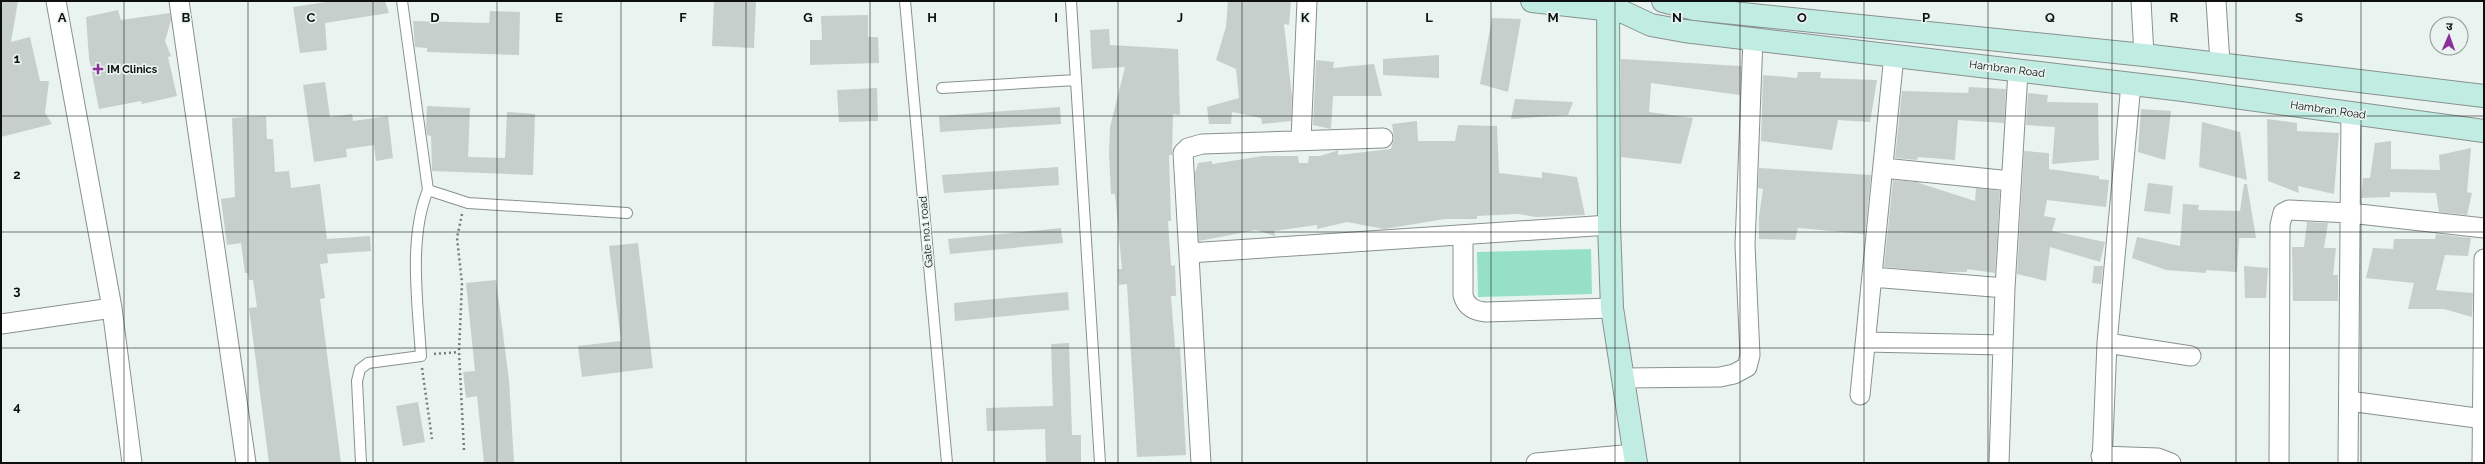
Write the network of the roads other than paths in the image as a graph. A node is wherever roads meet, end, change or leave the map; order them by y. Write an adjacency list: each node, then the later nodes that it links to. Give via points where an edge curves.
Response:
1 (56, 1): 37 (street)
2 (179, 1): 51 (street)
3 (402, 1): 27 (lane)
4 (905, 1): 53 (lane, Gate no.1 road)
5 (1072, 1): 17 (lane)
6 (1307, 1): 24 (street)
7 (1532, 1): 11 (main road, Hambran Road)
8 (1663, 1): 14 (main road, via 1695,9)
9 (2141, 1): 14 (street)
10 (2216, 1): 15 (street)
11 (1608, 5): 12 (main road, Hambran Road, via 1651,24 1670,29); 30 (main road)
12 (1753, 38): 13 (main road, Hambran Road); 44 (street, via 1745,245 1750,355 1747,367 1734,374 1720,377)
13 (1894, 55): 16 (main road, Hambran Road); 25 (street)
14 (2144, 55): 15 (main road)
15 (2220, 63): 20 (main road)
16 (2018, 70): 18 (main road, Hambran Road); 26 (street)
17 (1076, 80): 19 (lane); 54 (lane)
18 (2132, 84): 21 (main road, Hambran Road); 41 (street)
19 (942, 88)
20 (2484, 96)
21 (2351, 113): 22 (main road, Hambran Road); 29 (street)
22 (2484, 131)
23 (1383, 138): 24 (street)
24 (1301, 139): 33 (street, via 1202,144 1185,150 1182,157)
25 (1883, 168): 26 (street); 35 (street)
26 (2011, 181): 36 (street)
27 (428, 190): 28 (lane, via 468,203); 52 (lane, via 420,208 417,238 421,356 368,363 360,369 357,381)
28 (627, 212)
29 (2350, 214): 31 (street); 46 (street); 59 (street, via 2289,210 2281,217)
30 (1609, 224): 32 (street); 38 (main road)
31 (2484, 228)
32 (1462, 235): 33 (street); 38 (street, via 1463,295 1465,303 1474,310 1486,312)
33 (1189, 253): 55 (street)
34 (2484, 259): 47 (street)
35 (1872, 277): 36 (street); 40 (street)
36 (2005, 288): 42 (street)
37 (112, 308): 39 (street); 50 (street)
38 (1612, 308): 44 (main road)
39 (1, 324)
40 (1866, 342): 42 (street); 45 (street)
41 (2107, 343): 43 (street); 49 (street)
42 (2003, 345): 57 (street)
43 (2191, 356)
44 (1623, 378): 48 (main road)
45 (1860, 395)
46 (2349, 401): 47 (street); 60 (street)
47 (2483, 419): 61 (street)
48 (1635, 458): 56 (street)
49 (2102, 459): 58 (street, via 2158,458)
50 (132, 463)
51 (246, 463)
52 (360, 463)
53 (947, 463)
54 (1100, 463)
55 (1200, 463)
56 (1536, 463)
57 (1999, 463)
58 (2171, 463)
59 (2279, 463)
60 (2348, 463)
61 (2482, 463)

